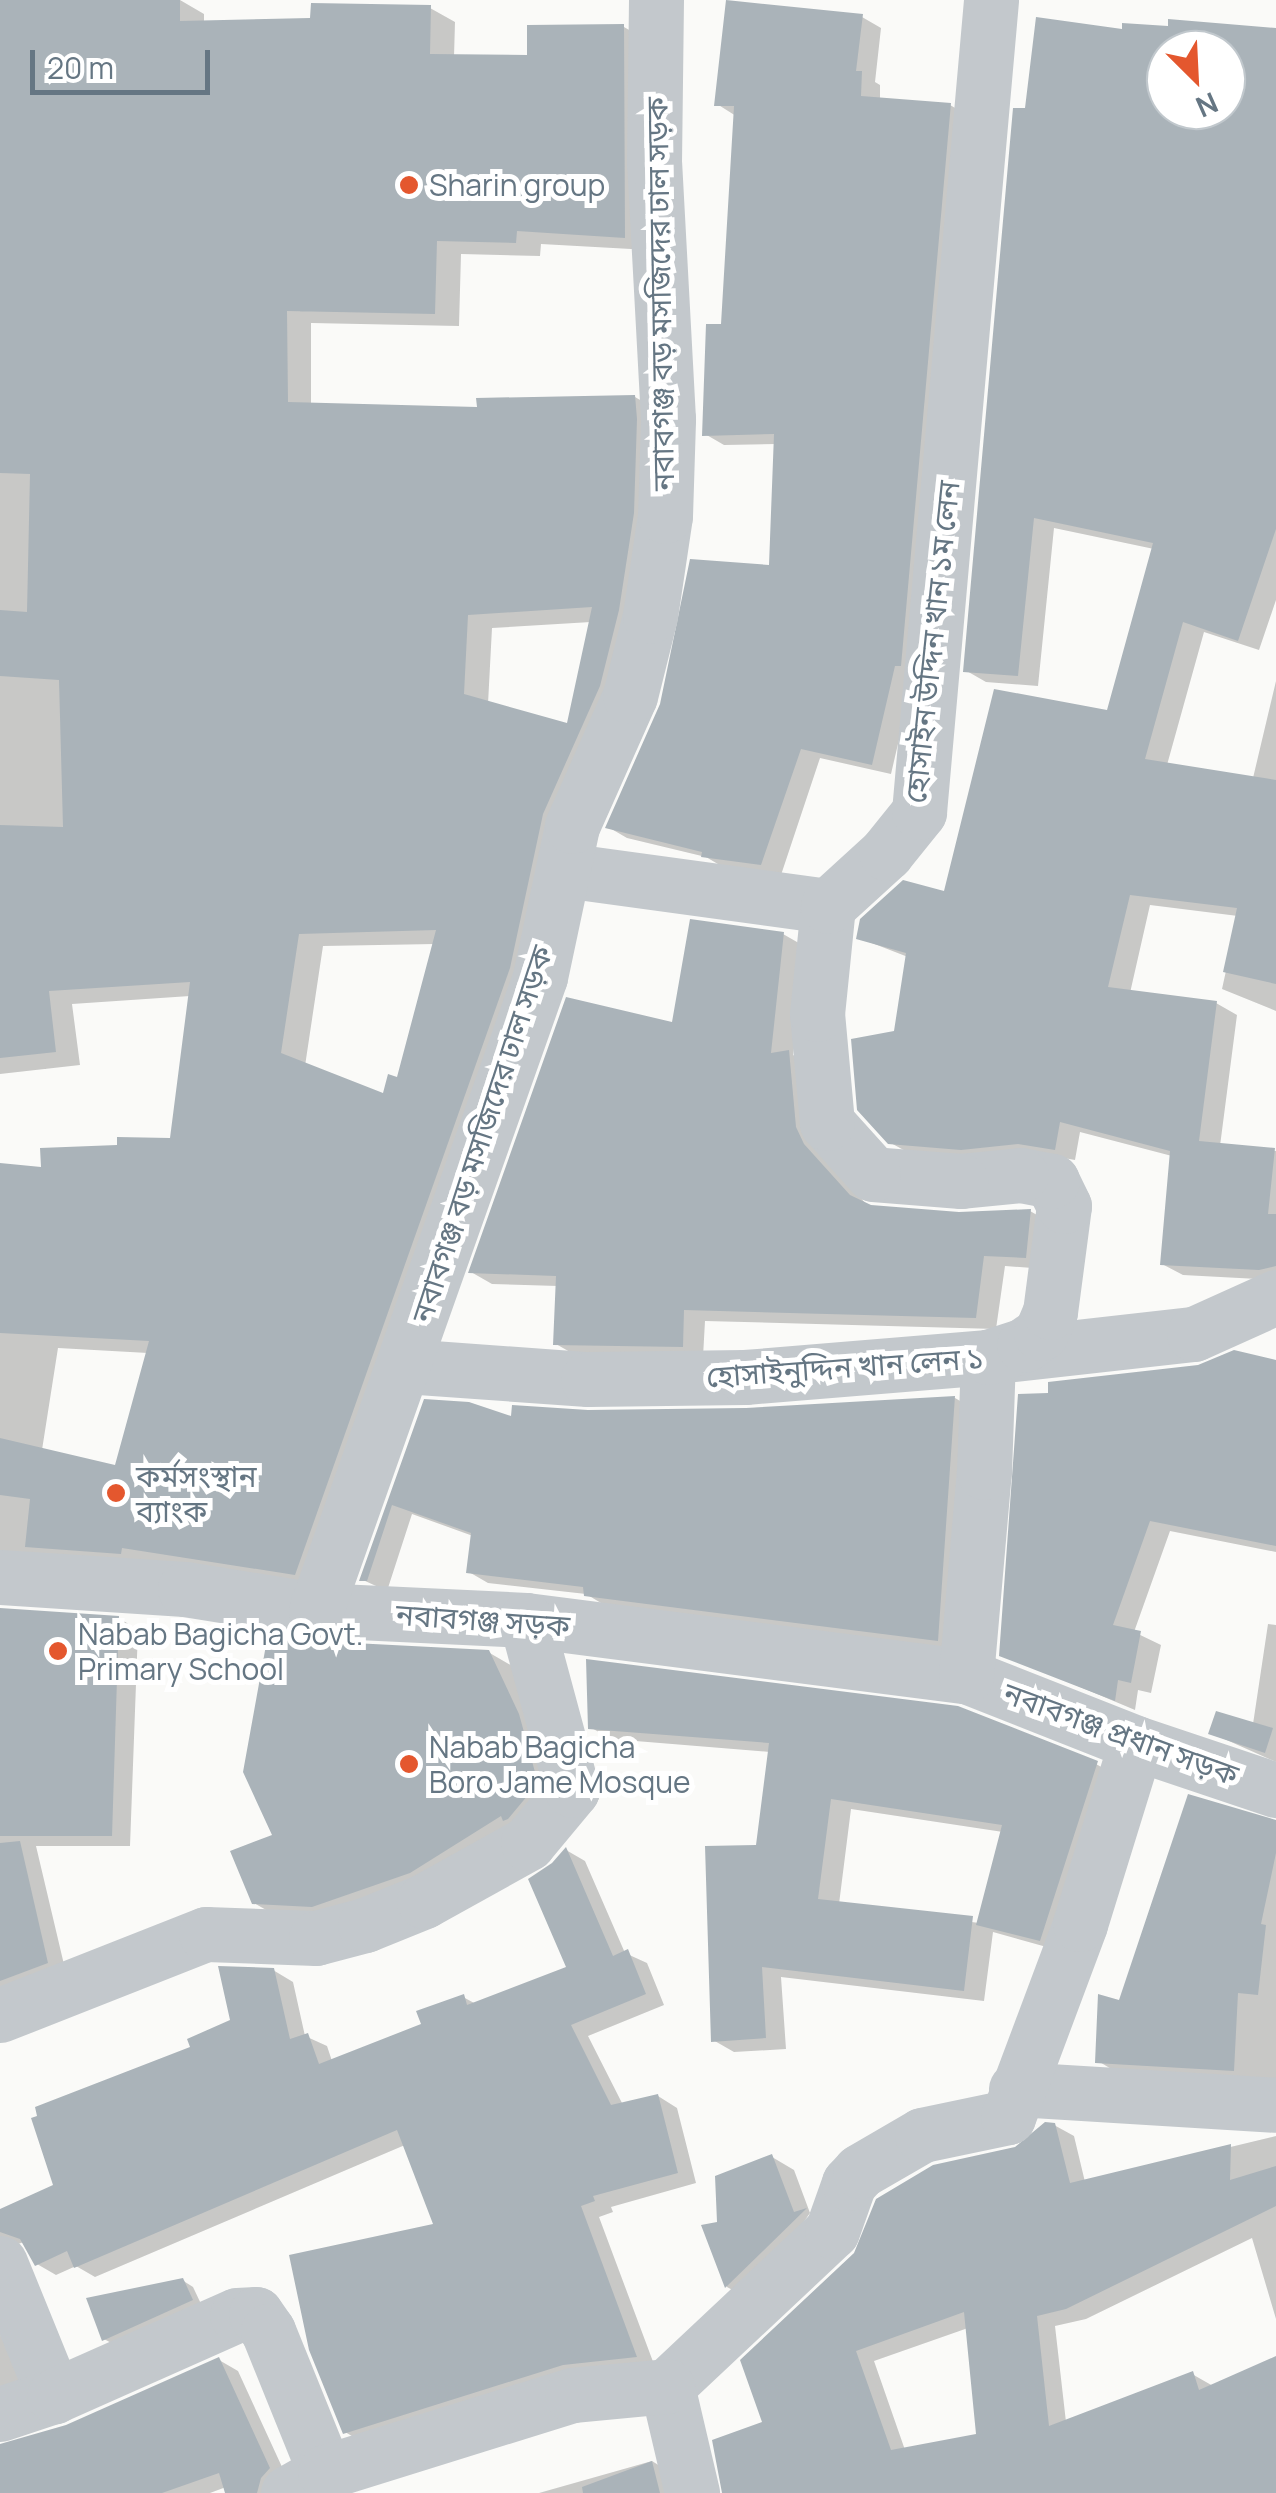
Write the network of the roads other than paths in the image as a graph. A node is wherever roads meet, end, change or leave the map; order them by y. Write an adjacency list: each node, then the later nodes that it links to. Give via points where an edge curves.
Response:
1 (656, 0): 3 (street, নবাবগঞ্জ বড় মসজিদের ঢাল সড়ক, via 665,516 630,696 572,826)
2 (991, 0): 4 (street, হোসাইন উদ্দিন খান ১ম লেন, via 919,812)
3 (564, 870): 4 (street); 7 (street, নবাবগঞ্জ বড় মসজিদের ঢাল সড়ক, via 540,977)
4 (828, 906): 6 (street, via 817,1014 827,1123 873,1174 961,1181 1021,1175 1052,1181 1064,1206 1050,1312 1041,1333)
5 (1276, 1297): 6 (street, হোসাইনুদ্দিন খান লেন ১, via 1194,1334)
6 (988, 1357): 7 (street, হোসাইনুদ্দিন খান লেন ১, via 745,1377 588,1378); 11 (street)
7 (405, 1366): 9 (street, নবাবগঞ্জ বড় মসজিদের ঢাল সড়ক)
8 (0, 1577): 9 (street, নবাবগঞ্জ সড়ক, via 185,1589)
9 (316, 1610): 10 (street, নবাবগঞ্জ সড়ক)
10 (526, 1620): 11 (street, নবাবগঞ্জ সড়ক); 14 (street, via 572,1790 528,1842 424,1901 365,1925 316,1938 206,1934)
11 (966, 1676): 12 (street, নবাবগঞ্জ প্রধান সড়ক)
12 (1136, 1743): 13 (street, নবাবগঞ্জ প্রধান সড়ক); 15 (street, via 1080,1924)
13 (1276, 1790)
14 (0, 2015)
15 (1016, 2089): 16 (street); 18 (street, via 1008,2116 922,2135 860,2172 848,2183 832,2231)
16 (1276, 2105)
17 (0, 2263): 19 (street)
18 (667, 2386): 21 (street, via 572,2395); 22 (street)
19 (54, 2396): 20 (street); 21 (street, via 237,2315 256,2314 268,2331)
20 (0, 2414)
21 (307, 2483)
22 (692, 2493)

